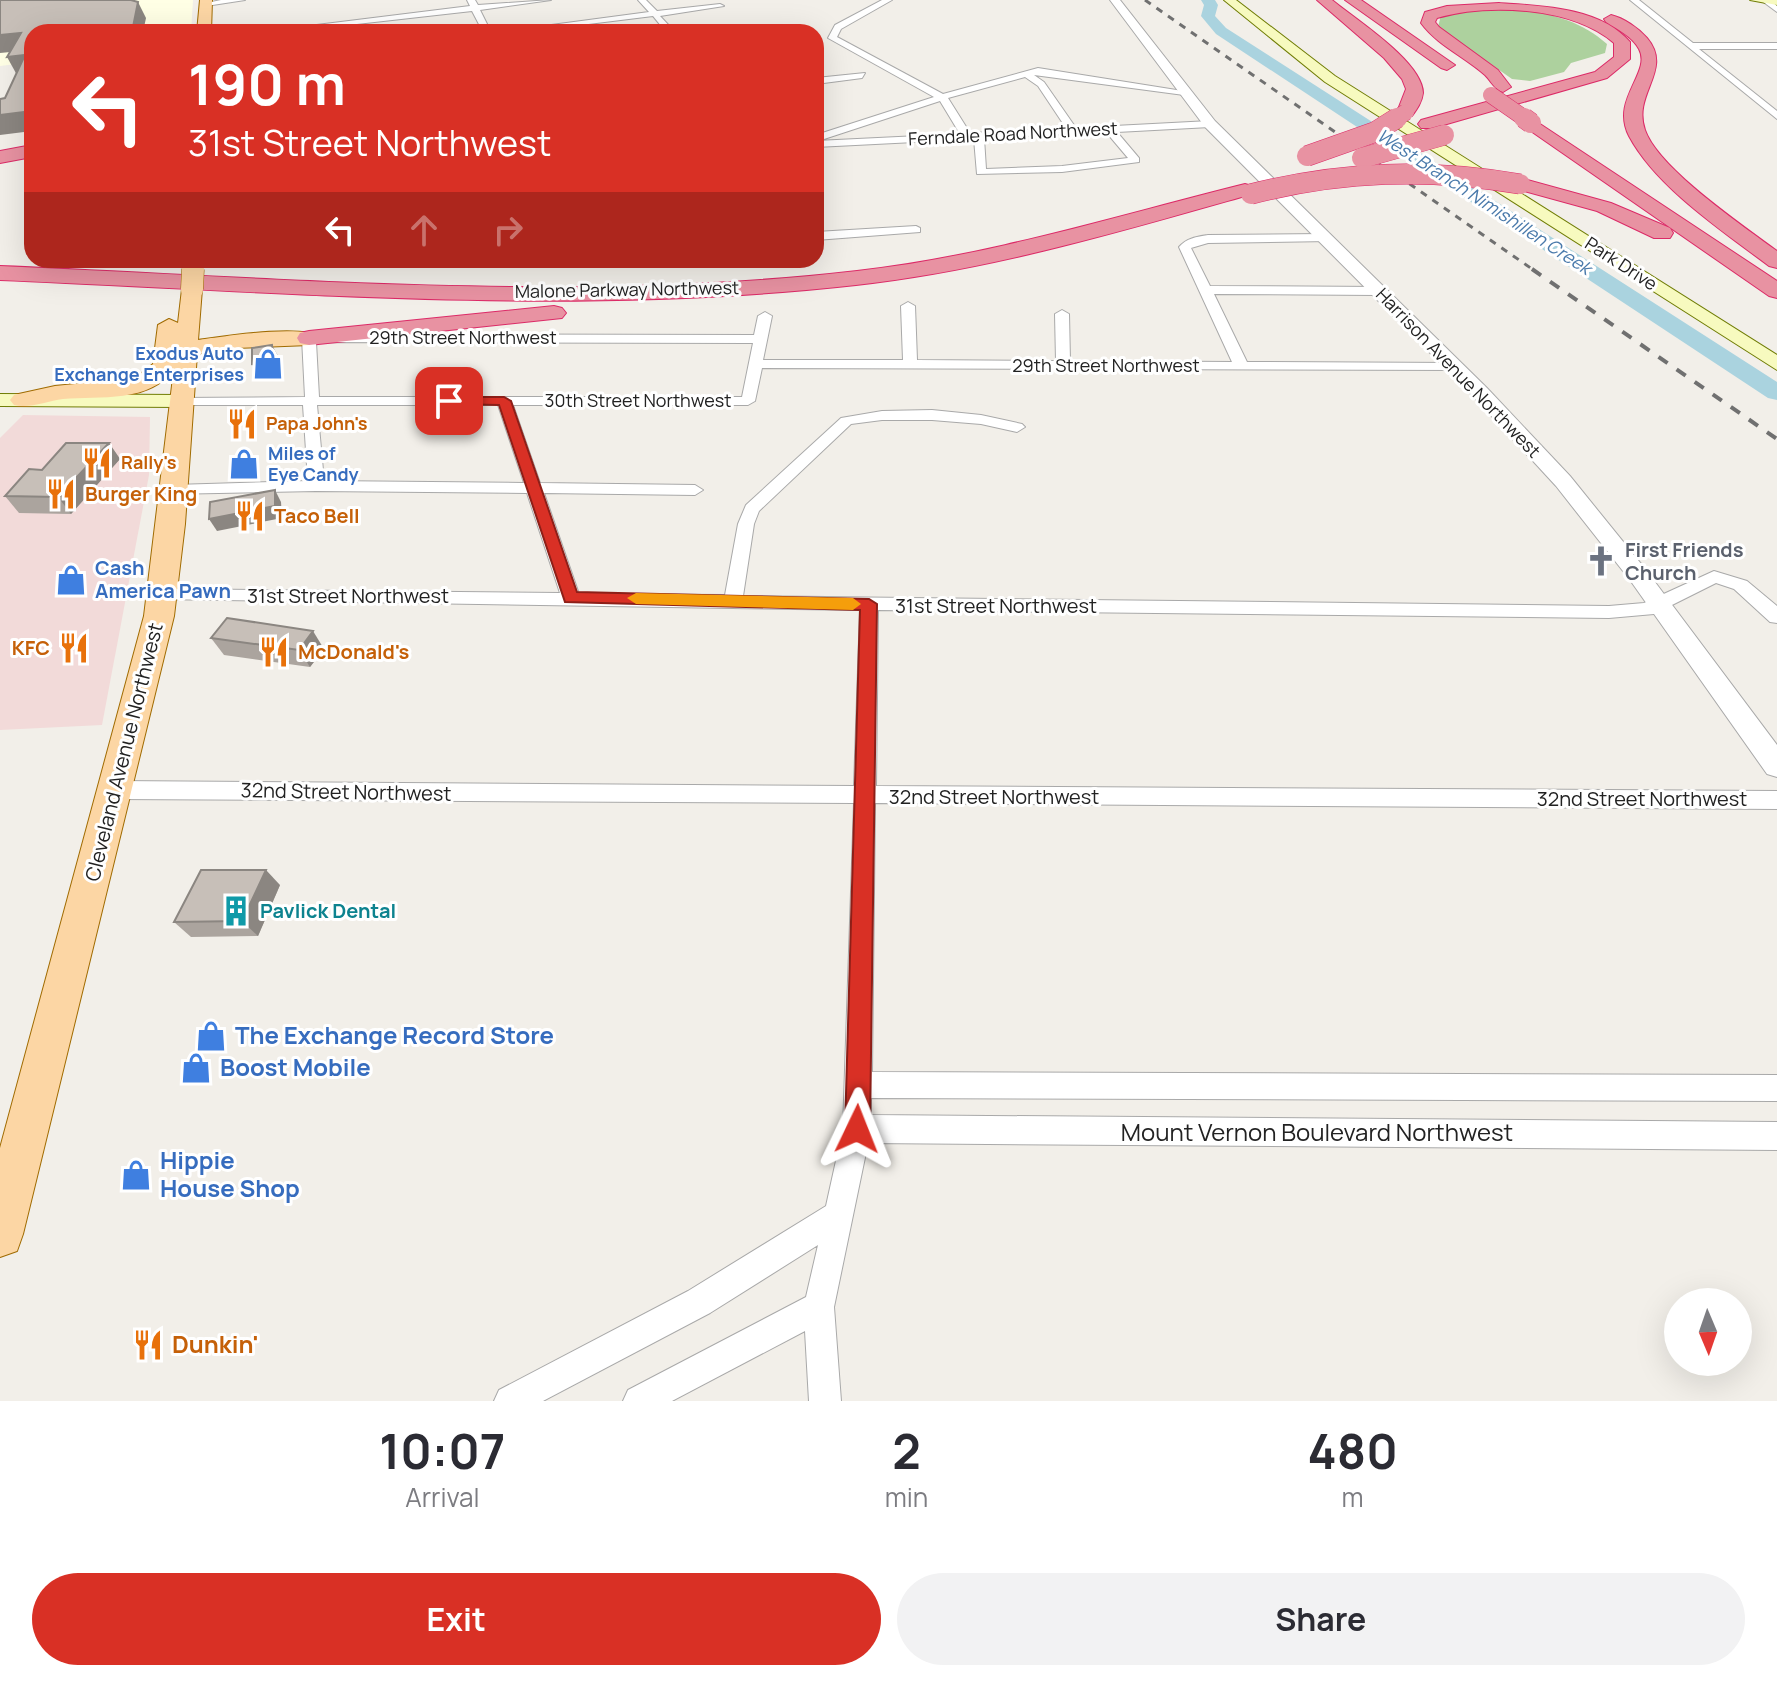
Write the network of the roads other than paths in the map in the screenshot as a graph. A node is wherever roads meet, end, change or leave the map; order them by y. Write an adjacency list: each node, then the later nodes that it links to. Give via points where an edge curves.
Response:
1 (241, 0): 15 (street)
2 (547, 0): 16 (street)
3 (642, 0): 19 (street)
4 (888, 0): 35 (street, via 838,27 832,38)
5 (1115, 0): 34 (street, Harrison Avenue Northwest)
6 (1229, 0): 75 (main road, Park Drive, via 1330,79)
7 (1308, 0): 25 (highway)
8 (1324, 0): 25 (highway)
9 (1352, 0): 29 (highway)
10 (1373, 0): 33 (highway)
11 (1496, 0): 39 (highway, via 1595,18 1623,32 1638,53 1633,68 1613,82)
12 (1576, 0): 28 (highway, via 1635,32 1650,52)
13 (1634, 0): 26 (street)
14 (1766, 1): 18 (street)
15 (206, 2): 20 (main road)
16 (473, 4): 21 (street); 22 (street)
17 (720, 6): 19 (street)
18 (1777, 10)
19 (655, 14): 23 (street); 24 (street)
20 (205, 24)
21 (324, 24)
22 (483, 24)
23 (571, 24)
24 (664, 24)
25 (1369, 40): 48 (highway, bridge, via 1411,80 1414,99 1406,112 1375,132)
26 (1689, 46): 27 (street); 36 (street)
27 (1777, 46)
28 (1650, 62): 39 (highway, via 1620,85); 55 (highway, via 1633,101 1631,120 1639,137 1686,186)
29 (1456, 71)
30 (1025, 73): 34 (street, via 1046,70); 35 (street); 41 (street, via 1041,84)
31 (862, 75): 32 (street)
32 (824, 80)
33 (1496, 90): 37 (highway, bridge); 48 (highway, bridge, via 1492,73 1434,30 1430,15 1465,4 1531,6 1597,22 1622,42 1622,59 1601,75)
34 (1184, 92): 38 (street, Harrison Avenue Northwest)
35 (942, 97): 42 (street); 44 (street)
36 (1777, 116)
37 (1541, 120): 60 (highway); 65 (highway)
38 (1210, 124): 40 (street, Ferndale Road Northwest); 52 (street, Harrison Avenue Northwest)
39 (1480, 124): 49 (highway, bridge)
40 (1109, 129): 41 (street, Ferndale Road Northwest); 43 (street, via 1135,160 981,172)
41 (1073, 131): 43 (street, Ferndale Road Northwest)
42 (966, 136): 43 (street, Ferndale Road Northwest); 45 (street, Ferndale Road Northwest)
43 (979, 136)
44 (824, 138)
45 (824, 141)
46 (24, 150): 47 (highway)
47 (0, 155)
48 (1293, 159): 49 (highway, Malone Parkway Northwest)
49 (1245, 186): 56 (highway, Malone Parkway Northwest, via 961,242); 62 (highway, Malone Parkway Northwest, via 1108,233); 67 (highway, bridge, via 1382,170 1447,172 1520,184 1584,200 1645,224)
50 (916, 230): 51 (street)
51 (824, 236)
52 (1325, 238): 63 (street, via 1193,241 1185,251); 64 (street, Harrison Avenue Northwest)
53 (0, 255): 54 (highway)
54 (24, 256)
55 (1777, 261)
56 (824, 262)
57 (193, 268): 66 (main road, Cleveland Avenue Northwest, bridge)
58 (310, 268): 59 (highway, Malone Parkway Northwest, via 507,276)
59 (758, 268)
60 (1777, 269)
61 (0, 273): 62 (highway, Malone Parkway Northwest, via 586,294)
62 (858, 278): 71 (highway)
63 (1204, 290): 64 (street); 78 (street)
64 (1378, 291): 79 (street, Harrison Avenue Northwest)
65 (1777, 291)
66 (192, 292): 73 (main road, Cleveland Avenue Northwest); 80 (main road, via 172,313 165,363 151,378 114,390)
67 (1777, 305)
68 (908, 306): 76 (street)
69 (1062, 314): 77 (street)
70 (765, 316): 72 (street)
71 (309, 338): 72 (street, 29th Street Northwest); 73 (main road, via 231,341); 83 (street)
72 (760, 339): 74 (street)
73 (187, 349): 81 (main road, Cleveland Avenue Northwest)
74 (756, 364): 76 (street, 29th Street Northwest); 82 (street, 30th Street Northwest, via 748,401)
75 (1777, 364)
76 (910, 365): 77 (street, 29th Street Northwest)
77 (1063, 365): 78 (street, 29th Street Northwest)
78 (1242, 367): 79 (street, 29th Street Northwest)
79 (1456, 367): 93 (street, Harrison Avenue Northwest, via 1563,481)
80 (11, 400): 81 (main road, 30th Street Northwest)
81 (182, 401): 83 (street, 30th Street Northwest); 87 (main road, Cleveland Avenue Northwest)
82 (504, 401): 83 (street, 30th Street Northwest); 86 (street)
83 (311, 402): 85 (street)
84 (1017, 427): 91 (street, via 996,420 922,417 846,421 752,509)
85 (316, 486): 86 (street); 87 (street)
86 (535, 488): 88 (street); 90 (street)
87 (174, 490): 89 (main road, Cleveland Avenue Northwest)
88 (695, 490)
89 (163, 595): 90 (street, 31st Street Northwest); 96 (main road, Cleveland Avenue Northwest)
90 (571, 598): 91 (street, 31st Street Northwest)
91 (733, 599): 92 (street, 31st Street Northwest)
92 (869, 604): 93 (street, 31st Street Northwest, via 1609,612); 97 (street)
93 (1659, 605): 94 (street, 31st Street Northwest, via 1714,577 1725,577); 95 (street, Harrison Avenue Northwest)
94 (1777, 617)
95 (1777, 766)
96 (115, 790): 97 (street, 32nd Street Northwest); 104 (main road, Cleveland Avenue Northwest)
97 (865, 797): 98 (street, 32nd Street Northwest); 99 (street)
98 (1777, 800)
99 (859, 1085): 100 (street); 101 (street)
100 (1777, 1088)
101 (857, 1129): 102 (street, Mount Vernon Boulevard Northwest); 103 (street)
102 (1777, 1136)
103 (838, 1215): 105 (street); 106 (street, via 699,1302)
104 (2, 1216)
105 (819, 1307): 107 (street); 108 (street)
106 (510, 1401)
107 (639, 1401)
108 (825, 1401)

